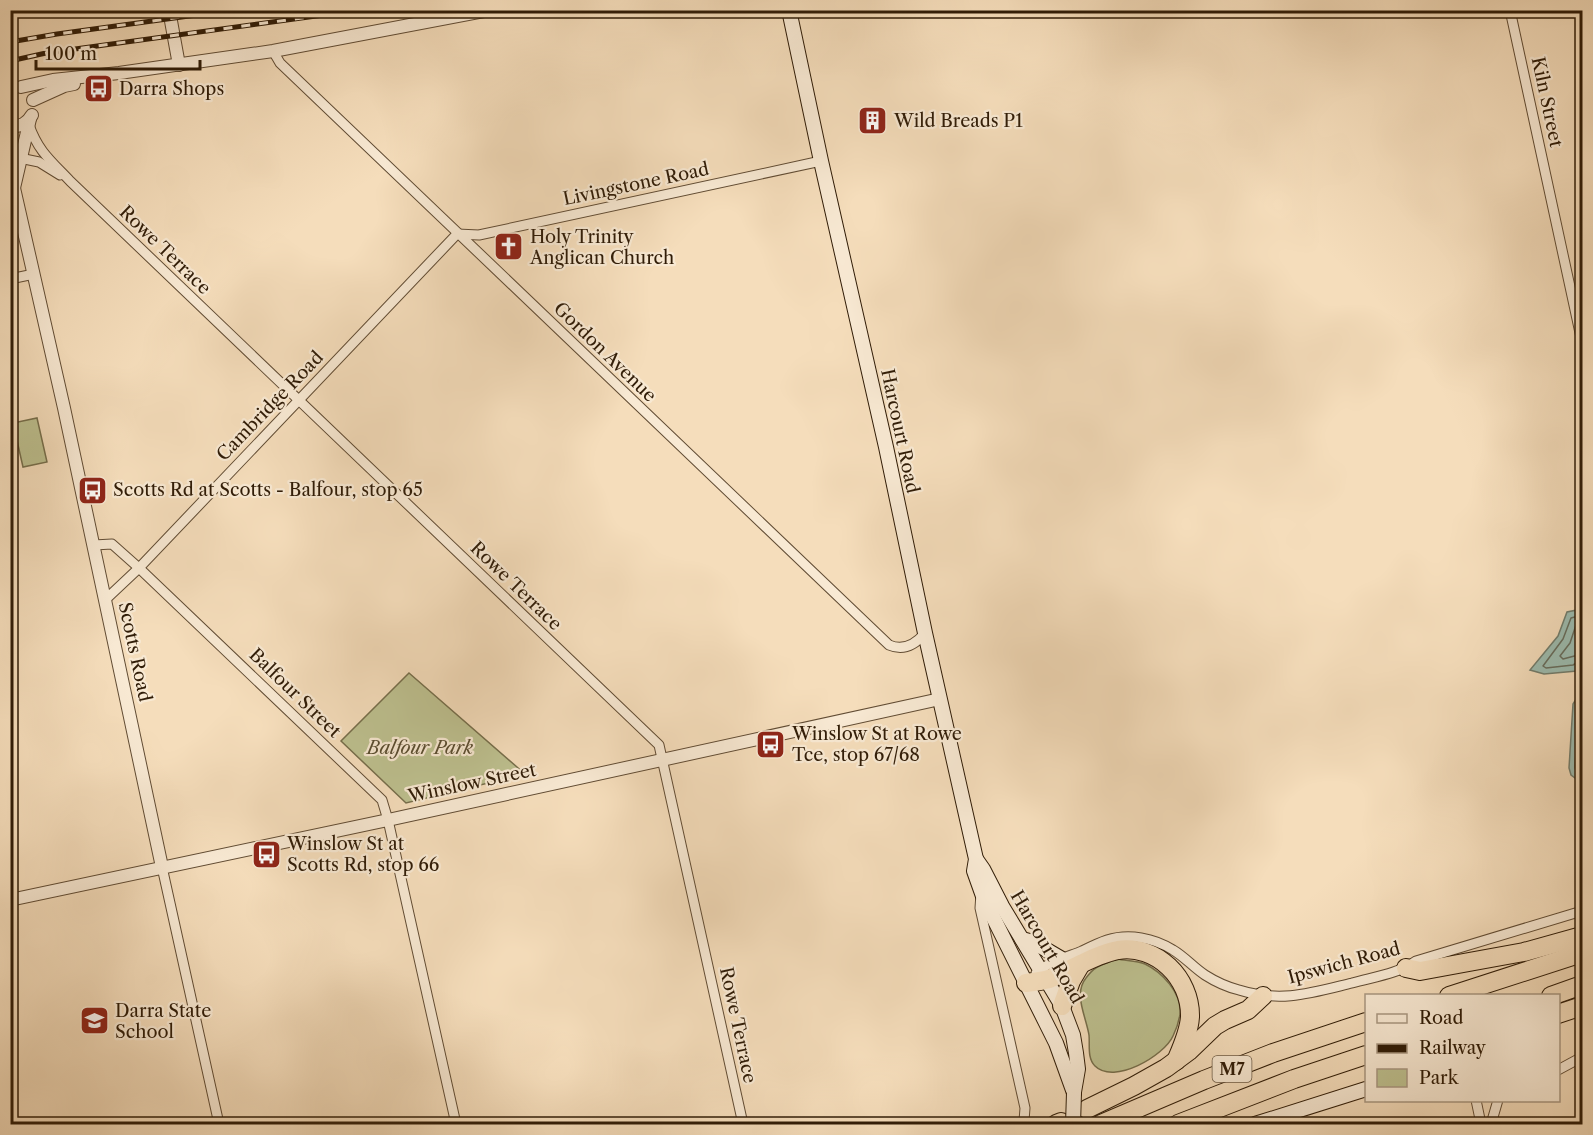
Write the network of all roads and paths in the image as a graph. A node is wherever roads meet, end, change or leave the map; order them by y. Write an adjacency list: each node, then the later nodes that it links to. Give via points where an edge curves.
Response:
1 (169, 10): 6 (street)
2 (489, 10): 5 (street)
3 (789, 10): 13 (main road, Harcourt Road)
4 (1510, 10): 19 (street, Kiln Street)
5 (273, 51): 6 (street); 16 (street, Gordon Avenue, via 280,63)
6 (179, 65): 7 (street)
7 (119, 73): 8 (street); 9 (street, via 64,86)
8 (16, 86): 9 (street, via 27,90)
9 (33, 100): 10 (street, Scotts Road)
10 (29, 122): 11 (street); 12 (street, Scotts Road); 14 (street, Rowe Terrace, via 40,150)
11 (10, 126)
12 (16, 157): 14 (street, Rowe Terrace, via 39,162); 15 (street, Scotts Road)
13 (821, 161): 16 (street, Livingstone Road, via 479,235); 24 (main road, Harcourt Road)
14 (70, 181): 20 (street, Rowe Terrace)
15 (12, 185): 17 (street, Scotts Road)
16 (457, 234): 20 (street, Cambridge Road); 24 (street, Gordon Avenue, via 889,645 908,647)
17 (34, 274): 18 (street); 21 (street, Scotts Road)
18 (10, 279)
19 (1582, 342)
20 (298, 401): 22 (street, Cambridge Road); 26 (street, Rowe Terrace, via 659,746)
21 (94, 545): 22 (street, Balfour Street, via 112,544); 23 (street, Scotts Road)
22 (139, 567): 23 (street, Cambridge Road); 27 (street, Balfour Street, via 373,790 382,800)
23 (105, 600): 29 (street, Scotts Road)
24 (925, 633): 25 (main road, Harcourt Road)
25 (940, 699): 26 (street, Winslow Street); 28 (main road, Harcourt Road)
26 (662, 760): 27 (street, Winslow Street); 62 (street, Rowe Terrace)
27 (388, 820): 29 (street, Winslow Street); 61 (street, Balfour Street)
28 (976, 859): 30 (main road, Harcourt Road, via 974,871); 34 (main road, Harcourt Road)
29 (162, 867): 31 (street, Winslow Street); 60 (street, Scotts Road)
30 (981, 891): 40 (main road, Harcourt Road); 58 (street, Harcourt Road, via 980,908 1025,1108)
31 (10, 900)
32 (1582, 911): 38 (street, Ipswich Road, via 1416,961)
33 (1582, 936): 38 (highway, via 1449,966 1420,971)
34 (1022, 939): 36 (main road); 39 (main road, Harcourt Road)
35 (1582, 952): 42 (highway)
36 (1062, 959): 39 (street, Ipswich Road); 44 (street, Ipswich Road, via 1107,940 1143,938 1173,950 1214,980)
37 (1081, 964): 39 (highway); 45 (highway); 51 (highway, via 1127,949 1141,951 1167,964 1184,988 1190,1015)
38 (1406, 968): 44 (street, Ipswich Road, via 1291,997)
39 (1043, 975): 40 (highway); 45 (main road, Harcourt Road)
40 (1026, 983): 54 (main road, Harcourt Road, via 1066,1065)
41 (1582, 985): 43 (highway)
42 (1455, 994)
43 (1557, 994)
44 (1263, 996): 51 (highway, via 1248,1010 1215,1026)
45 (1062, 1006): 54 (main road, Harcourt Road, via 1076,1053)
46 (1582, 1006): 47 (highway)
47 (1560, 1013)
48 (1365, 1022): 63 (highway, M7, via 1273,1053)
49 (1365, 1055): 64 (highway, M7)
50 (1582, 1058): 52 (street)
51 (1176, 1061): 57 (highway)
52 (1561, 1067)
53 (1365, 1089): 65 (main road)
54 (1074, 1093): 59 (main road, Harcourt Road, bridge)
55 (1476, 1102): 66 (street)
56 (1498, 1102): 67 (street)
57 (1087, 1108)
58 (1022, 1123)
59 (1063, 1124)
60 (219, 1125)
61 (456, 1125)
62 (742, 1125)
63 (1101, 1125)
64 (1178, 1125)
65 (1255, 1125)
66 (1481, 1125)
67 (1491, 1125)

